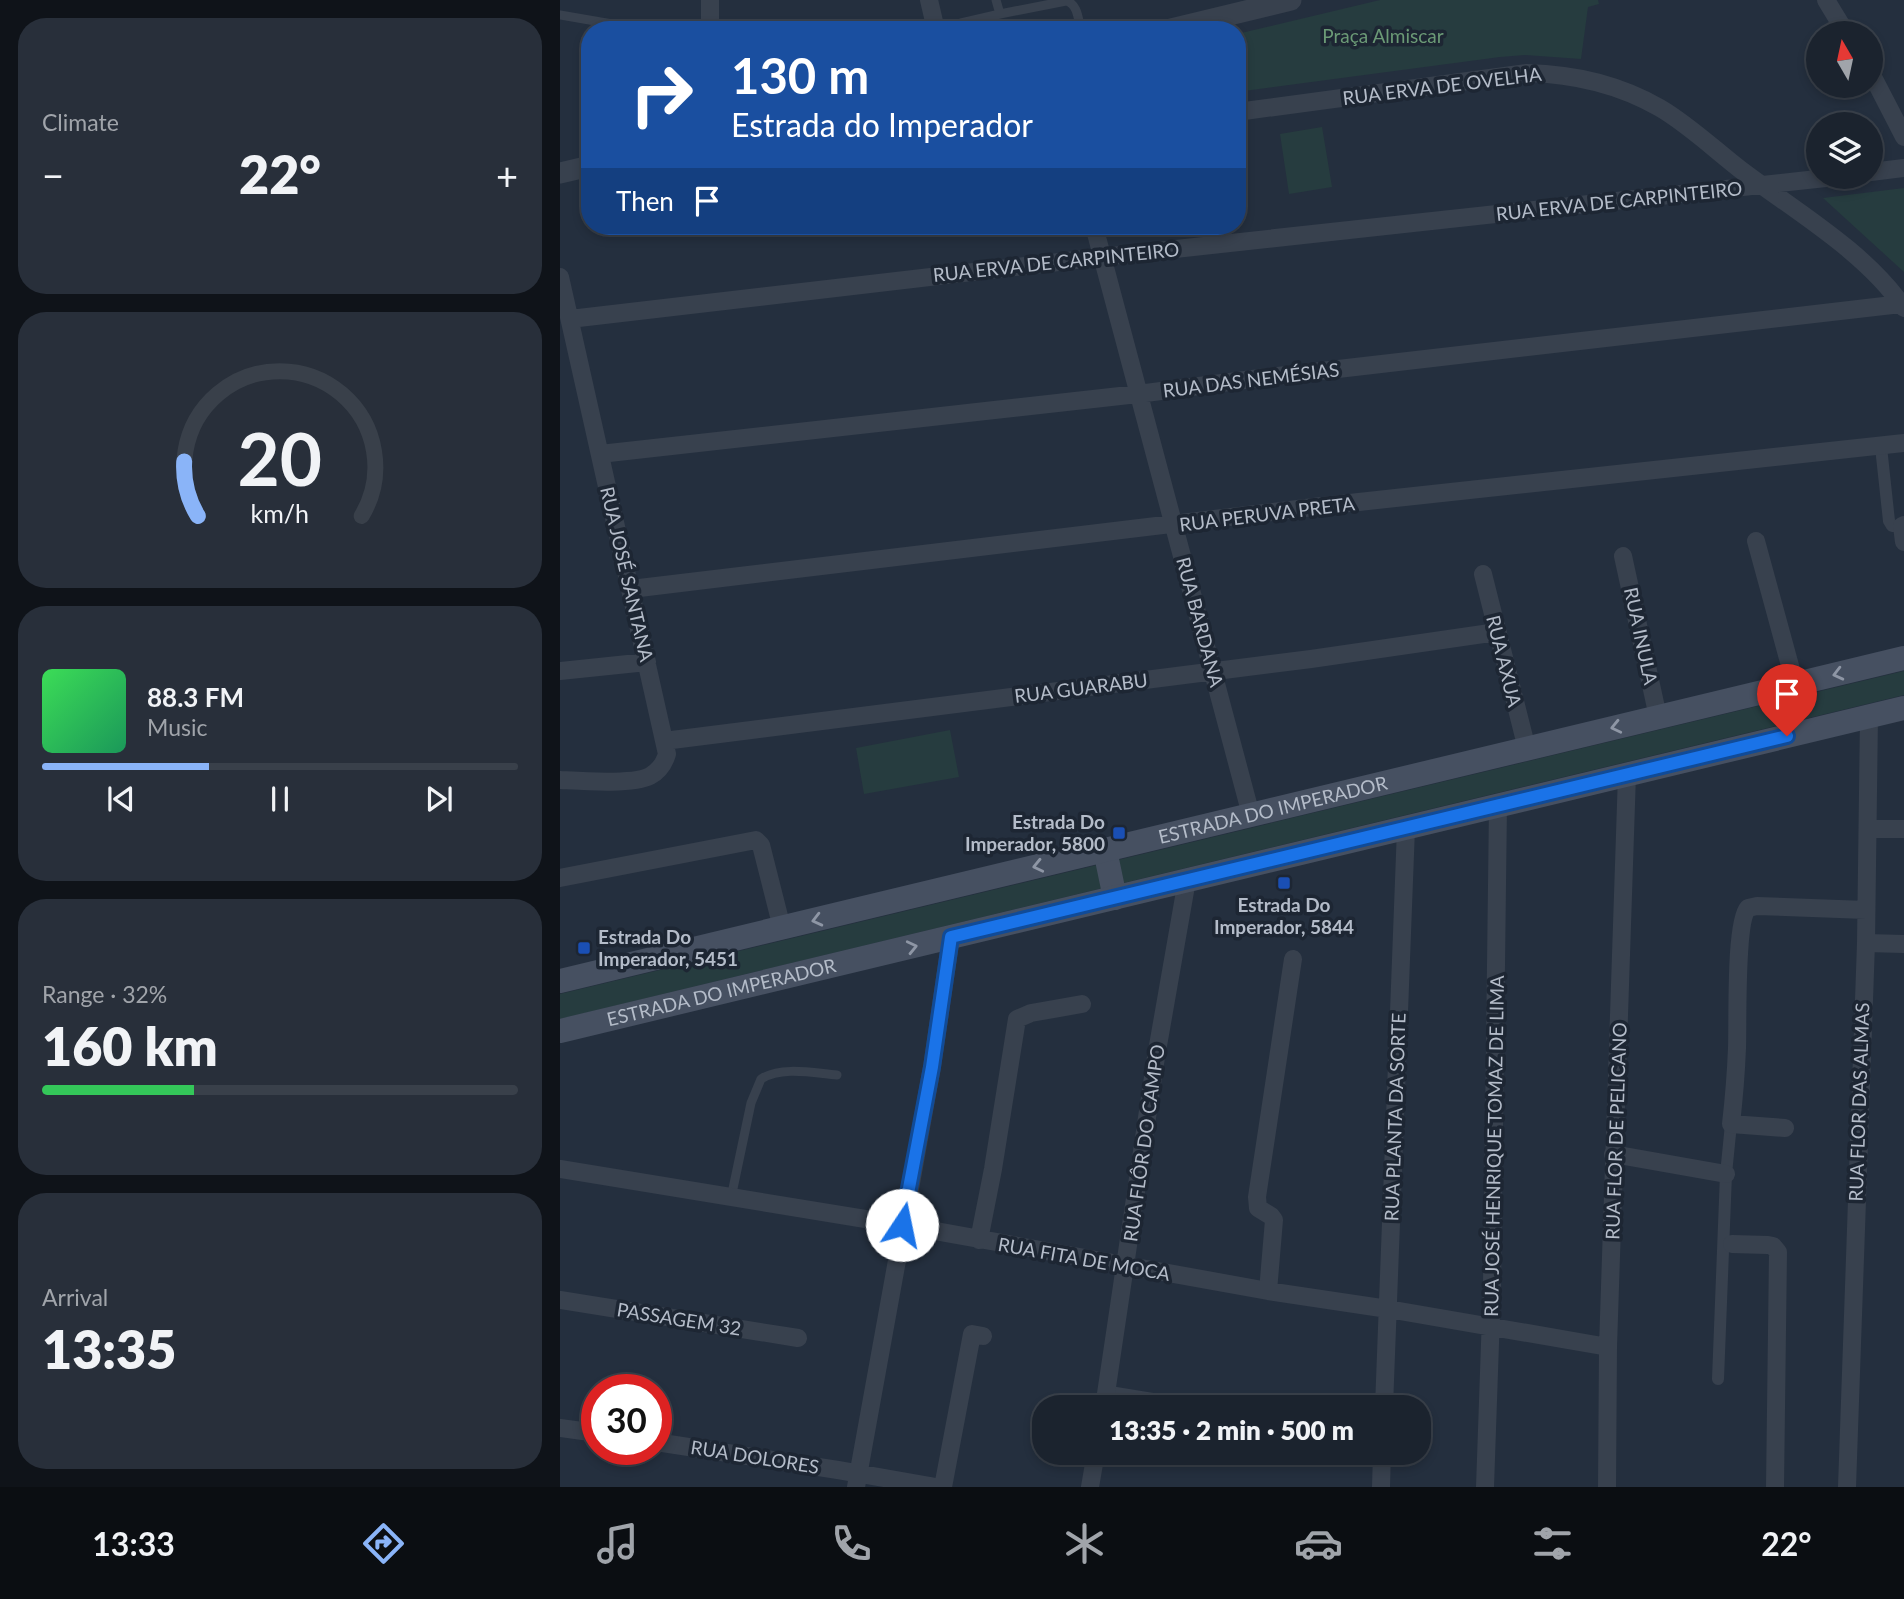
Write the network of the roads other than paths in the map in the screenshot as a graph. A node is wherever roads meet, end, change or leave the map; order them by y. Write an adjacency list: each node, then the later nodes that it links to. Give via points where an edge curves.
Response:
1 (710, 0): 10 (street)
2 (929, 0): 11 (street)
3 (996, 0): 7 (lane)
4 (1291, 0): 6 (street)
5 (1826, 0): 15 (street)
6 (1234, 7): 14 (street)
7 (1000, 14): 12 (lane); 13 (lane, via 1066,1 1075,7)
8 (560, 15): 9 (lane)
9 (595, 21)
10 (710, 21)
11 (934, 21)
12 (970, 21)
13 (1079, 21)
14 (1193, 21)
15 (1839, 21)
16 (1883, 96): 18 (street)
17 (1246, 111): 24 (street, RUA ERVA DE OVELHA, via 1516,74 1560,74 1614,87 1661,108)
18 (1904, 137)
19 (581, 168): 22 (street)
20 (1904, 168): 21 (street)
21 (1883, 171)
22 (560, 173)
23 (1806, 181): 24 (street, RUA ERVA DE CARPINTEIRO)
24 (1762, 186): 26 (street, RUA ERVA DE CARPINTEIRO); 28 (street, RUA ERVA DE OVELHA, via 1862,263)
25 (1096, 235): 26 (street, RUA BARDANA)
26 (1102, 257): 29 (street, RUA ERVA DE CARPINTEIRO); 30 (street, RUA BARDANA)
27 (560, 277): 29 (street, RUA JOSÉ SANTANA)
28 (1903, 306): 30 (street, RUA DAS NEMÉSIAS)
29 (570, 319): 33 (street, RUA JOSÉ SANTANA)
30 (1138, 394): 33 (street, RUA DAS NEMÉSIAS); 34 (street, RUA BARDANA)
31 (1904, 443): 32 (street, RUA PERUVA PRETA)
32 (1881, 447): 34 (street, RUA PERUVA PRETA); 35 (street, via 1889,521)
33 (600, 454): 39 (street, RUA JOSÉ SANTANA)
34 (1174, 525): 39 (street, RUA PERUVA PRETA); 44 (street, RUA BARDANA)
35 (1903, 531)
36 (1756, 541): 45 (street)
37 (1623, 556): 48 (street, RUA INULA)
38 (1483, 573): 40 (street, RUA AXUA)
39 (631, 589): 42 (street, RUA JOSÉ SANTANA)
40 (1497, 632): 44 (street, RUA GUARABU); 50 (street, RUA AXUA)
41 (1904, 658): 45 (main road, ESTRADA DO IMPERADOR, one-way to 45)
42 (647, 662): 43 (street); 49 (street, RUA JOSÉ SANTANA)
43 (560, 671)
44 (1213, 671): 49 (street, RUA GUARABU); 54 (street, RUA BARDANA)
45 (1795, 684): 48 (main road, ESTRADA DO IMPERADOR)
46 (1904, 708): 47 (main road, ESTRADA DO IMPERADOR)
47 (1870, 716): 51 (main road, ESTRADA DO IMPERADOR); 56 (street, RUA FLOR DAS ALMAS)
48 (1658, 717): 50 (main road, ESTRADA DO IMPERADOR, one-way to 50)
49 (664, 741): 52 (street, RUA JOSÉ SANTANA, via 667,754 663,764 649,777)
50 (1527, 749): 54 (main road, ESTRADA DO IMPERADOR)
51 (1627, 774): 53 (main road, ESTRADA DO IMPERADOR); 74 (street, RUA FLOR DE PELICANO)
52 (560, 780)
53 (1498, 806): 55 (main road, ESTRADA DO IMPERADOR); 85 (street, RUA JOSÉ HENRIQUE TOMAZ DE LIMA)
54 (1251, 815): 58 (main road, ESTRADA DO IMPERADOR)
55 (1406, 828): 60 (main road, ESTRADA DO IMPERADOR); 84 (street, RUA PLANTA DA SORTE)
56 (1868, 829): 57 (street); 62 (street, RUA FLOR DAS ALMAS)
57 (1904, 829)
58 (1105, 850): 61 (main road); 63 (main road, ESTRADA DO IMPERADOR, one-way to 63)
59 (560, 878): 63 (street, via 756,839)
60 (1187, 880): 61 (main road, ESTRADA DO IMPERADOR); 81 (street, RUA FLÔR DO CAMPO)
61 (1115, 898): 64 (main road, ESTRADA DO IMPERADOR)
62 (1867, 910): 65 (street, RUA FLOR DAS ALMAS); 72 (street, via 1757,906 1746,910)
63 (782, 928): 68 (main road, ESTRADA DO IMPERADOR)
64 (951, 937): 70 (main road, ESTRADA DO IMPERADOR, one-way to 64); 78 (street)
65 (1866, 943): 66 (street); 105 (street, RUA FLOR DAS ALMAS)
66 (1904, 944)
67 (1293, 959): 82 (street, via 1257,1197 1258,1208 1274,1220)
68 (560, 981)
69 (1082, 1004): 79 (street, via 1017,1019)
70 (560, 1031)
71 (837, 1075): 77 (lane, via 792,1072 761,1079 751,1103)
72 (1731, 1124): 73 (street); 76 (street)
73 (1785, 1128)
74 (1614, 1154): 76 (street); 88 (street, RUA FLOR DE PELICANO)
75 (560, 1169): 77 (street, RUA FITA DE MOCA)
76 (1726, 1174): 89 (street)
77 (731, 1198): 78 (street, RUA FITA DE MOCA)
78 (902, 1225): 79 (street, RUA FITA DE MOCA); 97 (street)
79 (979, 1240): 81 (street, RUA FITA DE MOCA)
80 (1732, 1244): 104 (street, via 1773,1246 1779,1252)
81 (1126, 1267): 82 (street, RUA FITA DE MOCA); 90 (street, RUA FLÔR DO CAMPO)
82 (1268, 1291): 84 (street, RUA FITA DE MOCA)
83 (560, 1300): 87 (street, PASSAGEM 32)
84 (1388, 1309): 85 (street, RUA FITA DE MOCA); 91 (street, RUA PLANTA DA SORTE)
85 (1491, 1328): 88 (street, RUA FITA DE MOCA); 102 (street, RUA JOSÉ HENRIQUE TOMAZ DE LIMA)
86 (977, 1329): 99 (street)
87 (798, 1338)
88 (1608, 1347): 103 (street, RUA FLOR DE PELICANO)
89 (1718, 1379)
90 (1107, 1395)
91 (1384, 1395)
92 (560, 1428): 93 (street)
93 (581, 1431)
94 (672, 1445): 97 (street, RUA DOLORES)
95 (1094, 1465): 100 (street)
96 (1382, 1465): 101 (street)
97 (858, 1480): 98 (street, RUA DOLORES)
98 (936, 1487)
99 (943, 1487)
100 (1090, 1487)
101 (1381, 1487)
102 (1485, 1487)
103 (1606, 1487)
104 (1775, 1487)
105 (1847, 1487)

